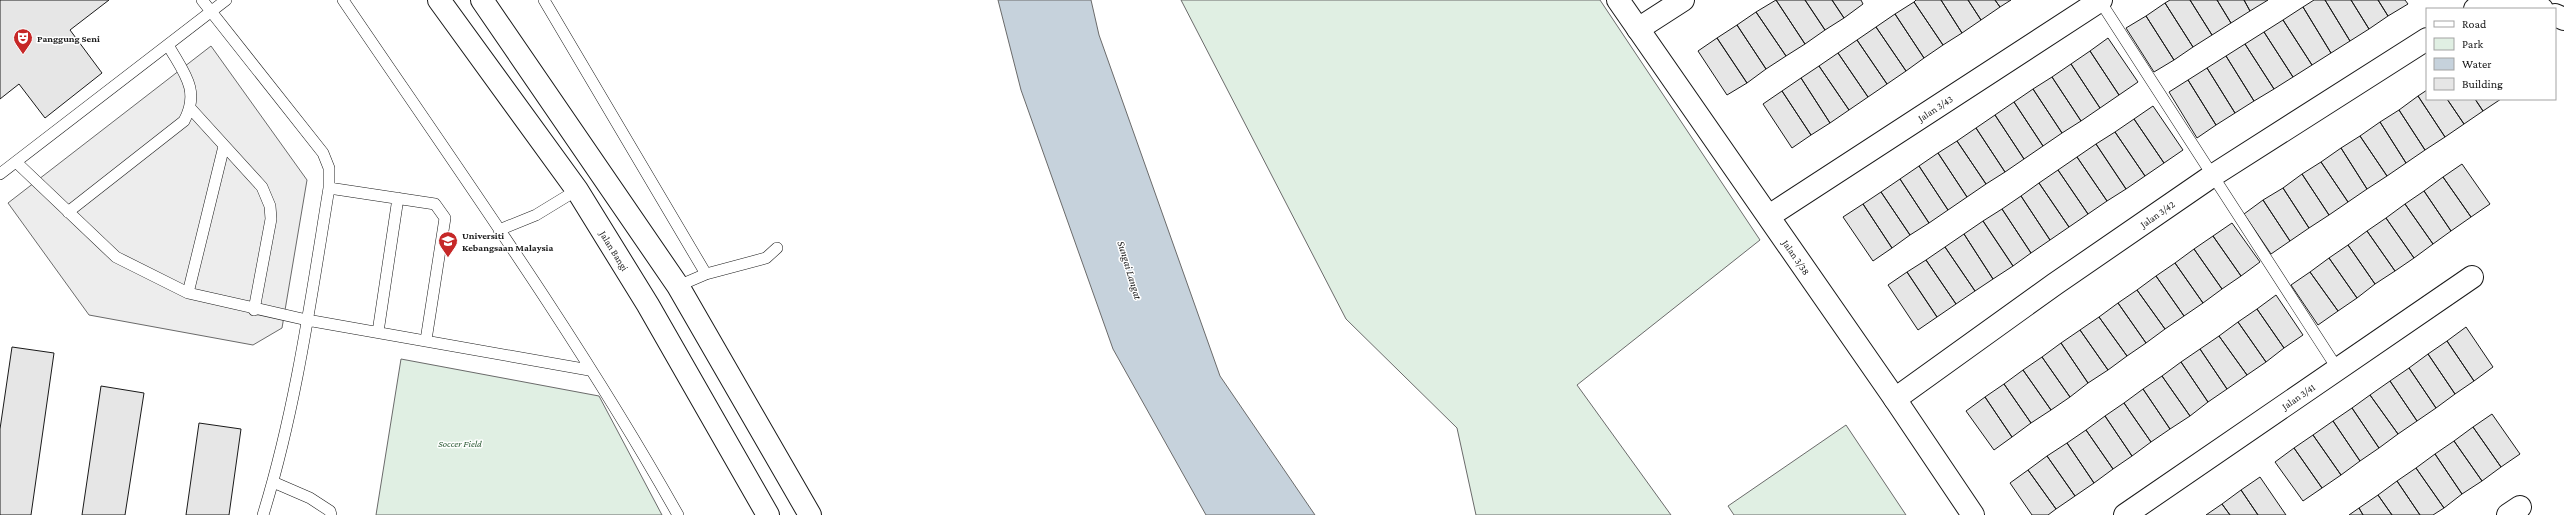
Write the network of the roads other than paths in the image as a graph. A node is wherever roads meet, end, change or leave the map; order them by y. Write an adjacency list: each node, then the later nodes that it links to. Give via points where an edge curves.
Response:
1 (202, 0): 12 (lane)
2 (226, 0): 12 (lane)
3 (343, 0): 26 (lane)
4 (439, 0): 22 (street, Jalan Bangi)
5 (482, 0): 30 (street)
6 (544, 0): 28 (lane)
7 (1618, 0): 13 (street, Jalan 3/38)
8 (1683, 0): 13 (street)
9 (2100, 0): 20 (lane); 25 (street, Jalan 3/43)
10 (2512, 0): 11 (street)
11 (2540, 8)
12 (211, 12): 15 (lane); 21 (lane, via 324,152 329,168)
13 (1638, 29): 25 (street, Jalan 3/38)
14 (2426, 40): 20 (street, Jalan 3/42)
15 (168, 45): 16 (lane, via 190,85 193,96); 18 (lane)
16 (190, 109): 17 (lane); 24 (lane, via 184,121)
17 (224, 146): 31 (lane); 32 (lane, via 262,187 270,206 271,219)
18 (16, 162): 19 (lane); 24 (lane)
19 (0, 174)
20 (2212, 176): 36 (lane); 38 (street, Jalan 3/42)
21 (330, 188): 23 (lane); 33 (lane)
22 (577, 190): 26 (lane, via 536,215); 43 (street, Jalan Bangi, via 648,305)
23 (398, 198): 34 (lane); 35 (lane, via 435,204 445,218)
24 (68, 212): 31 (lane, via 116,257)
25 (1769, 216): 38 (street, Jalan 3/38)
26 (499, 230): 37 (lane)
27 (777, 248): 28 (lane, via 766,258)
28 (706, 274): 30 (lane)
29 (2472, 277): 36 (street, Jalan 3/41)
30 (678, 286): 44 (street)
31 (188, 293): 32 (lane)
32 (254, 310): 33 (lane)
33 (307, 320): 34 (lane); 39 (lane, via 292,406)
34 (378, 332): 35 (lane)
35 (426, 340): 37 (lane)
36 (2337, 368): 46 (street, Jalan 3/41)
37 (589, 370): 42 (lane, via 640,446)
38 (1895, 398): 45 (street, Jalan 3/38)
39 (273, 482): 40 (lane); 41 (lane, via 310,498 330,511)
40 (263, 515)
41 (331, 515)
42 (678, 515)
43 (768, 515)
44 (810, 515)
45 (1973, 515)
46 (2124, 515)

